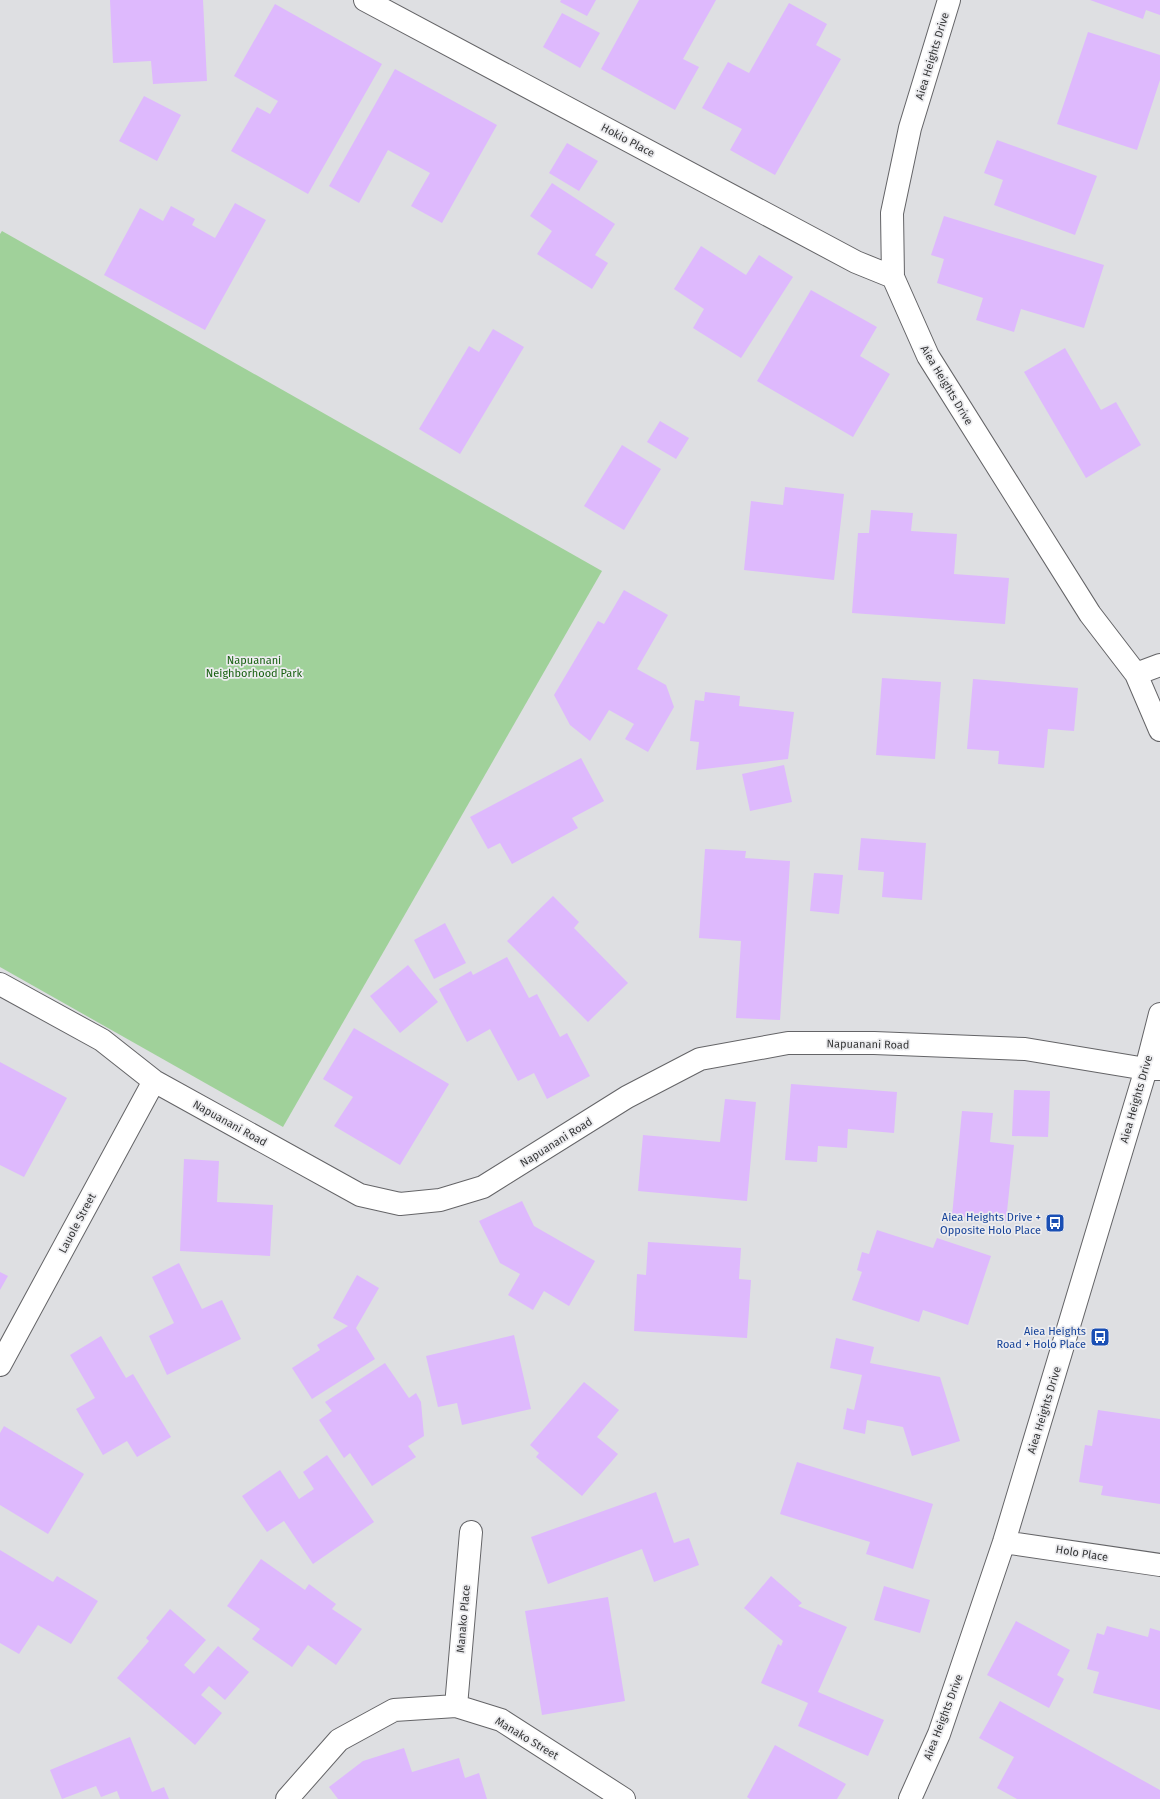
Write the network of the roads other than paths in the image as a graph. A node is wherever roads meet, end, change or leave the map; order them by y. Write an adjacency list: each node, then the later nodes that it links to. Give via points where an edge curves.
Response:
1 (365, 0): 3 (street, Hokio Place, via 856,262)
2 (949, 0): 3 (street, Aiea Heights Drive, via 910,128 892,213)
3 (893, 277): 5 (street, Aiea Heights Drive, via 928,356 1090,614)
4 (1160, 665): 5 (street)
5 (1136, 674): 6 (street, Aiea Heights Drive)
6 (1160, 730)
7 (0, 984): 10 (street, Napuanani Road, via 102,1040)
8 (1160, 1014): 9 (street, Aiea Heights Drive)
9 (1153, 1069): 10 (street, Napuanani Road, via 1025,1049 874,1043 788,1044 700,1059 627,1097 483,1187 440,1200 400,1204 360,1195); 13 (street, Aiea Heights Drive)
10 (154, 1081): 11 (street, Lauole Street)
11 (0, 1366)
12 (471, 1532): 15 (street, Manako Place)
13 (1004, 1542): 14 (street, Holo Place); 18 (street, Aiea Heights Drive, via 939,1734)
14 (1160, 1565)
15 (456, 1706): 16 (street, Manako Street, via 394,1710 380,1717 339,1740); 17 (street, Manako Street, via 501,1720)
16 (287, 1799)
17 (624, 1799)
18 (910, 1799)

